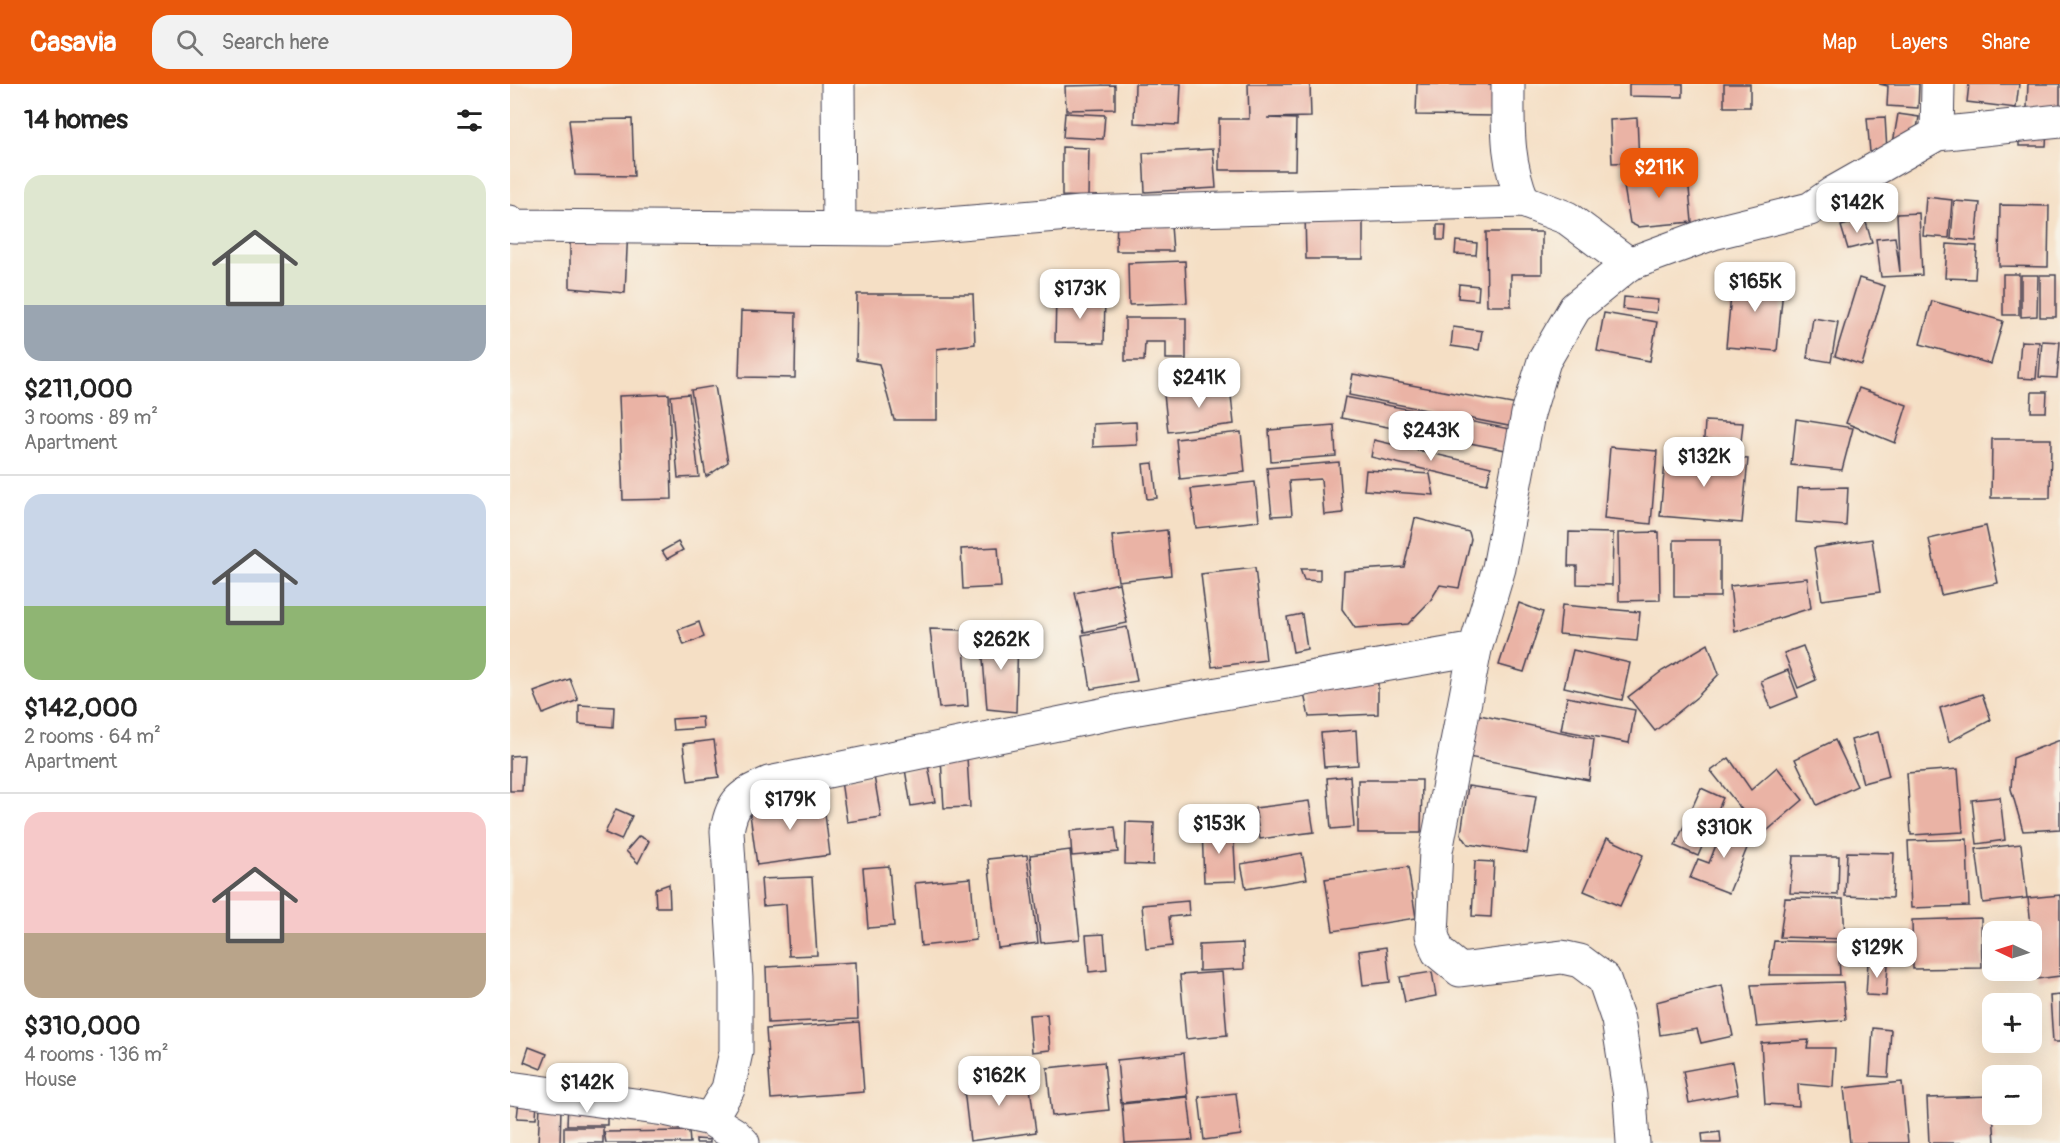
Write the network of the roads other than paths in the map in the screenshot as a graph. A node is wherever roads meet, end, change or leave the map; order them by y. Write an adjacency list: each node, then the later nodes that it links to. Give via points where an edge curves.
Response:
1 (838, 84): 8 (street)
2 (1508, 84): 6 (street, via 1512,174)
3 (1938, 84): 5 (street)
4 (2060, 121): 5 (street)
5 (1937, 134): 9 (street, via 1810,210 1713,233)
6 (1523, 201): 8 (street, via 1081,213 887,229); 9 (street, via 1568,218)
7 (510, 222): 8 (street, via 513,226)
8 (839, 228)
9 (1629, 264): 10 (street, via 1575,308 1544,361 1519,452 1499,568)
10 (1475, 649): 12 (street, via 1121,711 770,783 750,792 730,809 727,831 736,1052 728,1089); 14 (street, via 1436,851 1432,935 1438,952 1460,970 1562,957 1580,961 1604,979 1618,1020)
11 (510, 1088): 12 (street)
12 (710, 1119): 13 (street)
13 (743, 1143)
14 (1633, 1143)

